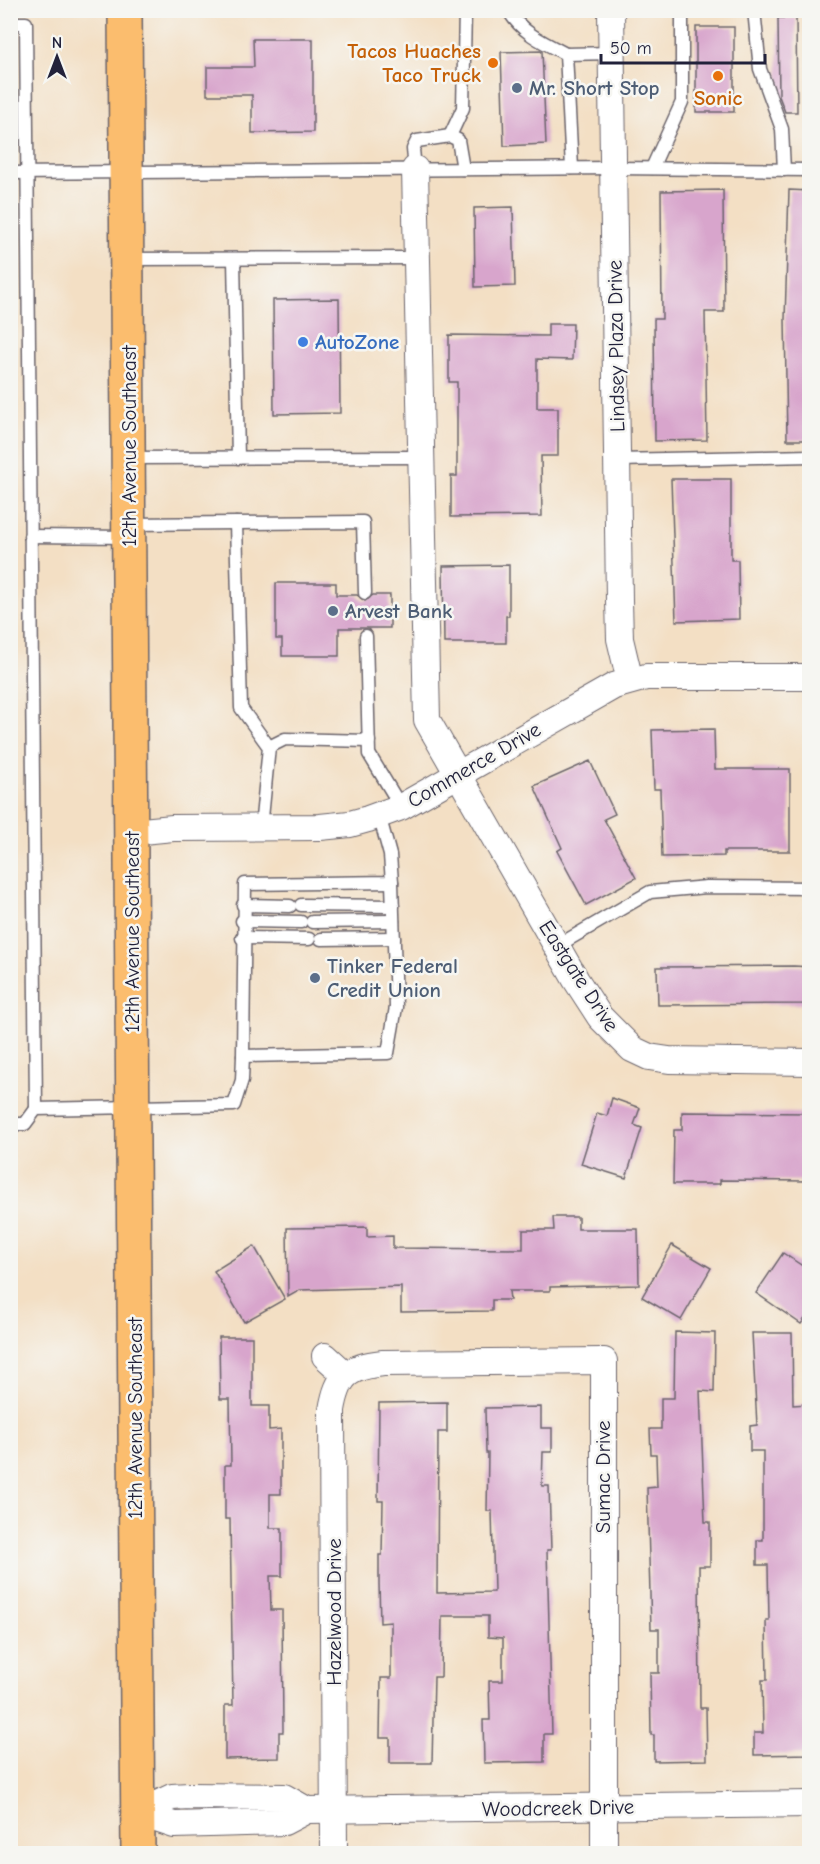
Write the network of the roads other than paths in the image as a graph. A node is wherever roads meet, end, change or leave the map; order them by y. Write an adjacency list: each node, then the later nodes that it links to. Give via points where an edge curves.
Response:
1 (125, 10): 18 (main road, 12th Avenue Southeast)
2 (465, 10): 10 (lane, via 463,108)
3 (508, 10): 9 (lane, via 531,37)
4 (611, 10): 8 (street, Lindsey Plaza Drive)
5 (682, 10): 13 (lane, via 682,102)
6 (754, 10): 16 (lane, via 760,69 782,129)
7 (10, 23): 20 (lane, via 26,23)
8 (612, 53): 9 (lane); 12 (street, Lindsey Plaza Drive)
9 (566, 54): 11 (lane)
10 (450, 136): 14 (lane, via 417,141 413,149); 15 (lane, via 458,140)
11 (572, 168): 12 (lane); 15 (lane)
12 (613, 168): 13 (lane); 28 (street, Lindsey Plaza Drive)
13 (652, 168): 16 (lane)
14 (415, 169): 15 (lane); 18 (lane); 21 (street)
15 (464, 169)
16 (784, 170): 17 (lane)
17 (810, 170)
18 (127, 171): 20 (lane); 22 (main road, 12th Avenue Southeast)
19 (10, 173): 20 (lane)
20 (27, 173): 31 (lane)
21 (417, 258): 23 (lane); 25 (street)
22 (127, 259): 23 (lane); 26 (main road, 12th Avenue Southeast)
23 (234, 259): 27 (lane)
24 (810, 456): 28 (lane)
25 (421, 457): 27 (lane); 38 (street, via 427,720)
26 (129, 458): 27 (lane); 30 (main road, 12th Avenue Southeast)
27 (238, 458)
28 (617, 460): 35 (street, Lindsey Plaza Drive, via 620,639)
29 (236, 523): 30 (lane); 32 (lane, via 363,522); 37 (lane, via 241,708)
30 (129, 530): 31 (lane); 41 (main road, 12th Avenue Southeast)
31 (30, 536): 54 (lane)
32 (365, 593)
33 (366, 636): 36 (lane)
34 (810, 677): 35 (street, Commerce Drive, via 686,676)
35 (630, 681): 38 (street, Commerce Drive, via 587,699)
36 (369, 741): 37 (lane, via 285,739); 39 (lane, via 369,754)
37 (269, 747): 40 (lane)
38 (459, 776): 39 (street, Commerce Drive); 50 (street, Eastgate Drive)
39 (390, 811): 40 (street, Commerce Drive, via 350,824); 42 (lane)
40 (261, 828): 41 (street, Commerce Drive)
41 (132, 832): 53 (main road, 12th Avenue Southeast)
42 (392, 882): 44 (lane, via 244,884); 45 (lane)
43 (810, 888): 50 (lane, via 707,887 650,892)
44 (243, 905): 45 (lane); 46 (lane)
45 (393, 906): 47 (lane)
46 (242, 921): 47 (lane); 48 (lane)
47 (393, 921): 49 (lane)
48 (242, 938): 49 (lane); 51 (lane)
49 (394, 938): 51 (lane, via 396,1007 388,1053)
50 (557, 946): 52 (street, Eastgate Drive, via 600,1017 632,1049 649,1057 684,1062)
51 (243, 1056): 53 (lane, via 242,1080 234,1105)
52 (810, 1062)
53 (133, 1107): 54 (lane); 61 (main road, 12th Avenue Southeast)
54 (36, 1109): 55 (lane, via 25,1124)
55 (10, 1124)
56 (325, 1356): 57 (street)
57 (346, 1375): 59 (street, Sumac Drive, via 364,1366 383,1363 604,1360); 60 (street, Hazelwood Drive, via 338,1385 332,1410)
58 (810, 1804): 59 (street, Woodcreek Drive)
59 (605, 1808): 60 (street, Woodcreek Drive); 64 (street, Sumac Drive)
60 (334, 1809): 61 (street, Woodcreek Drive, via 307,1810 284,1822 174,1826); 63 (street, Hazelwood Drive)
61 (138, 1813): 62 (main road, 12th Avenue Southeast)
62 (138, 1854)
63 (334, 1854)
64 (604, 1854)

